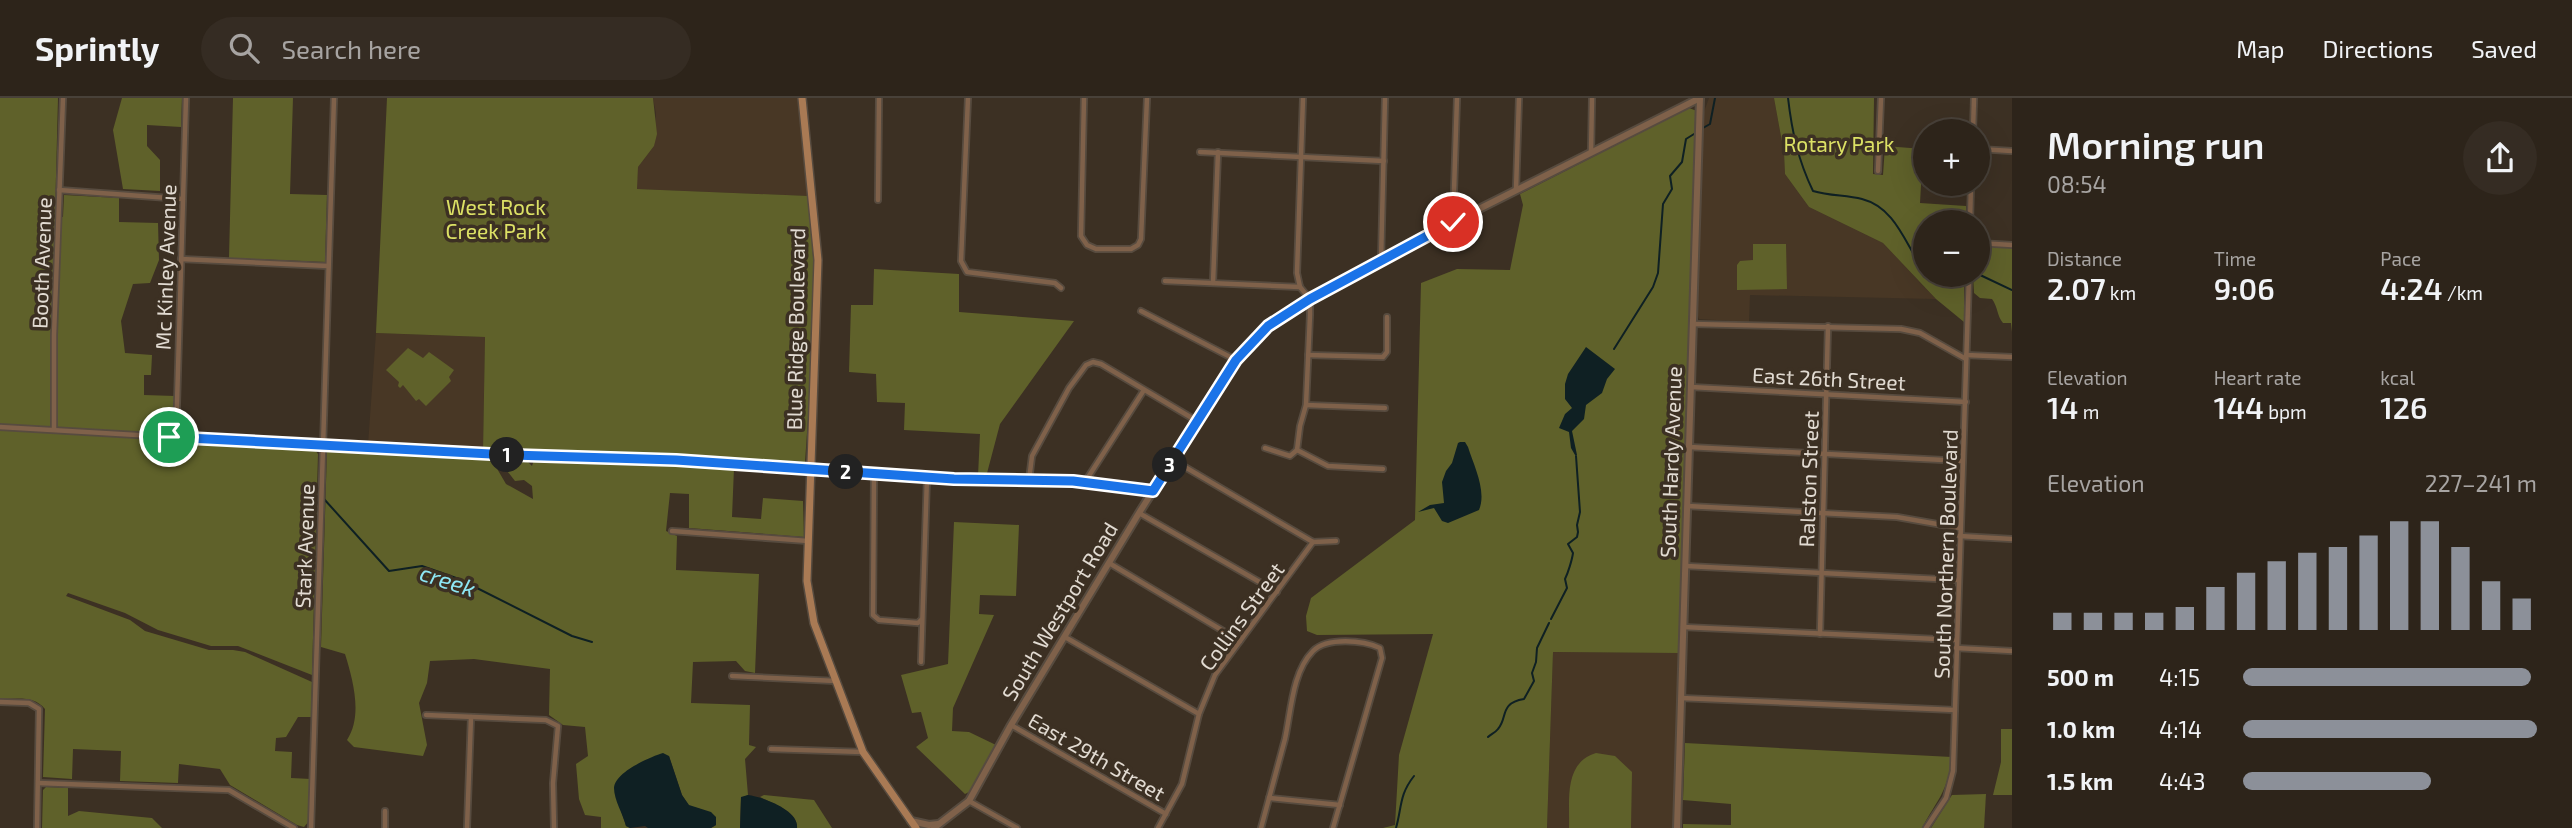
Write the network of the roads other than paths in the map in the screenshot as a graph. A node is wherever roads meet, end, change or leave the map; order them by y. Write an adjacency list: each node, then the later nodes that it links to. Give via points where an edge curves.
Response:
1 (63, 98): 26 (street, Booth Avenue)
2 (186, 98): 28 (street, Mc Kinley Avenue)
3 (334, 98): 35 (street, Stark Avenue)
4 (802, 98): 67 (main road, Blue Ridge Boulevard, via 818,260)
5 (879, 98): 29 (street)
6 (968, 98): 40 (street, via 963,268 1055,283)
7 (1084, 98): 8 (street, via 1081,236 1096,249 1131,249 1141,239)
8 (1147, 98)
9 (1303, 98): 23 (street)
10 (1385, 98): 24 (street)
11 (1457, 98): 30 (street)
12 (1519, 98): 27 (street)
13 (1592, 98): 22 (street)
14 (1700, 98): 22 (street, South Westport Road); 44 (street, South Hardy Avenue)
15 (1881, 98): 25 (street)
16 (1974, 98): 17 (street)
17 (1973, 119)
18 (1990, 150): 19 (street)
19 (2012, 151)
20 (1200, 152): 21 (street)
21 (1218, 152): 23 (street); 37 (street)
22 (1591, 154): 27 (street, South Westport Road)
23 (1300, 156): 24 (street); 38 (street)
24 (1384, 161): 34 (street)
25 (1878, 171)
26 (59, 190): 28 (street); 58 (street, Booth Avenue)
27 (1516, 190): 30 (street, South Westport Road)
28 (183, 199): 33 (street, Mc Kinley Avenue)
29 (878, 200)
30 (1453, 222): 34 (street, South Westport Road)
31 (1990, 244): 32 (street)
32 (2012, 245)
33 (181, 259): 35 (street); 59 (street, Mc Kinley Avenue)
34 (1381, 261): 41 (street, South Westport Road)
35 (328, 267): 60 (street, Stark Avenue)
36 (1165, 281): 37 (street)
37 (1213, 283): 38 (street)
38 (1300, 287): 41 (street)
39 (1968, 287): 47 (street, South Northern Boulevard)
40 (1061, 288)
41 (1310, 299): 46 (street); 49 (street, South Westport Road, via 1268,326)
42 (1141, 311): 49 (street)
43 (1387, 317): 46 (street, via 1383,357)
44 (1692, 324): 45 (street); 50 (street, South Hardy Avenue)
45 (1828, 326): 47 (street, via 1911,330); 52 (street, Ralston Street)
46 (1308, 355): 54 (street)
47 (1966, 357): 48 (street); 53 (street, South Northern Boulevard)
48 (2012, 357)
49 (1236, 360): 56 (street, South Westport Road)
50 (1690, 387): 52 (street, East 26th Street); 61 (street, South Hardy Avenue)
51 (1144, 390): 56 (street); 71 (street, via 1101,364 1086,365 1032,456); 72 (street)
52 (1826, 394): 53 (street, East 26th Street); 64 (street, Ralston Street)
53 (1966, 402): 66 (street, South Northern Boulevard)
54 (1306, 405): 55 (street); 63 (street)
55 (1385, 408)
56 (1198, 421): 65 (street, South Westport Road)
57 (0, 427): 58 (street)
58 (54, 430): 59 (street)
59 (176, 438): 60 (street)
60 (323, 446): 67 (street); 119 (street, Stark Avenue)
61 (1688, 447): 64 (street); 74 (street, South Hardy Avenue)
62 (1265, 448): 63 (street, via 1290,456)
63 (1297, 450): 68 (street, via 1328,466)
64 (1825, 454): 66 (street); 76 (street, Ralston Street)
65 (1173, 460): 73 (street, South Westport Road); 83 (street)
66 (1963, 461): 77 (street, South Northern Boulevard)
67 (811, 468): 69 (street); 81 (main road, Blue Ridge Boulevard)
68 (1383, 469)
69 (874, 473): 70 (street); 89 (street, via 873,615)
70 (927, 477): 71 (street); 89 (street)
71 (1029, 480): 72 (street)
72 (1085, 482): 73 (street)
73 (1153, 491): 75 (street, South Westport Road)
74 (1686, 506): 76 (street); 85 (street, South Hardy Avenue)
75 (1139, 513): 84 (street, South Westport Road); 88 (street)
76 (1823, 514): 77 (street, via 1897,517); 86 (street, Ralston Street)
77 (1960, 528): 79 (street, South Northern Boulevard)
78 (672, 531): 81 (street)
79 (1959, 536): 80 (street); 87 (street, South Northern Boulevard)
80 (2012, 539)
81 (808, 541): 99 (main road, Blue Ridge Boulevard, via 810,607)
82 (1336, 541): 83 (street)
83 (1313, 542): 88 (street, Collins Street)
84 (1108, 563): 92 (street, South Westport Road); 94 (street)
85 (1685, 566): 86 (street); 90 (street, South Hardy Avenue)
86 (1821, 573): 87 (street); 91 (street, Ralston Street)
87 (1958, 580): 93 (street, South Northern Boulevard)
88 (1277, 592): 94 (street, Collins Street)
89 (922, 620): 97 (street)
90 (1683, 627): 91 (street); 100 (street, South Hardy Avenue)
91 (1820, 634): 93 (street)
92 (1064, 636): 103 (street); 106 (street, South Westport Road)
93 (1957, 640): 95 (street, South Northern Boulevard)
94 (1240, 641): 103 (street, Collins Street, via 1215,675)
95 (1956, 649): 96 (street); 102 (street, South Northern Boulevard)
96 (2012, 651)
97 (922, 662)
98 (732, 676): 99 (street)
99 (836, 681): 108 (main road, Blue Ridge Boulevard)
100 (1681, 698): 102 (street); 127 (street, South Hardy Avenue)
101 (0, 702): 109 (street, via 37,707)
102 (1955, 710): 128 (street, South Northern Boulevard, via 1952,781)
103 (1199, 714): 114 (street, Collins Street, via 1182,784)
104 (426, 715): 105 (street)
105 (471, 717): 121 (street); 122 (street, via 546,720 558,726)
106 (1011, 725): 111 (street, South Westport Road); 114 (street, East 29th Street)
107 (771, 749): 108 (street)
108 (863, 752): 115 (main road, Blue Ridge Boulevard)
109 (38, 783): 117 (street); 118 (street, via 229,790)
110 (1269, 798): 112 (street); 112 (street, via 1308,657 1323,644 1369,644 1380,649 1382,658); 125 (street)
111 (969, 801): 116 (street, South Westport Road); 123 (street)
112 (1339, 805): 126 (street)
113 (385, 811): 120 (street)
114 (1166, 814): 124 (street, Collins Street)
115 (913, 824): 116 (street)
116 (937, 826)
117 (37, 828)
118 (294, 828)
119 (311, 828)
120 (385, 828)
121 (467, 828)
122 (554, 828)
123 (1017, 828)
124 (1158, 828)
125 (1261, 828)
126 (1333, 828)
127 (1677, 828)
128 (1926, 828)

